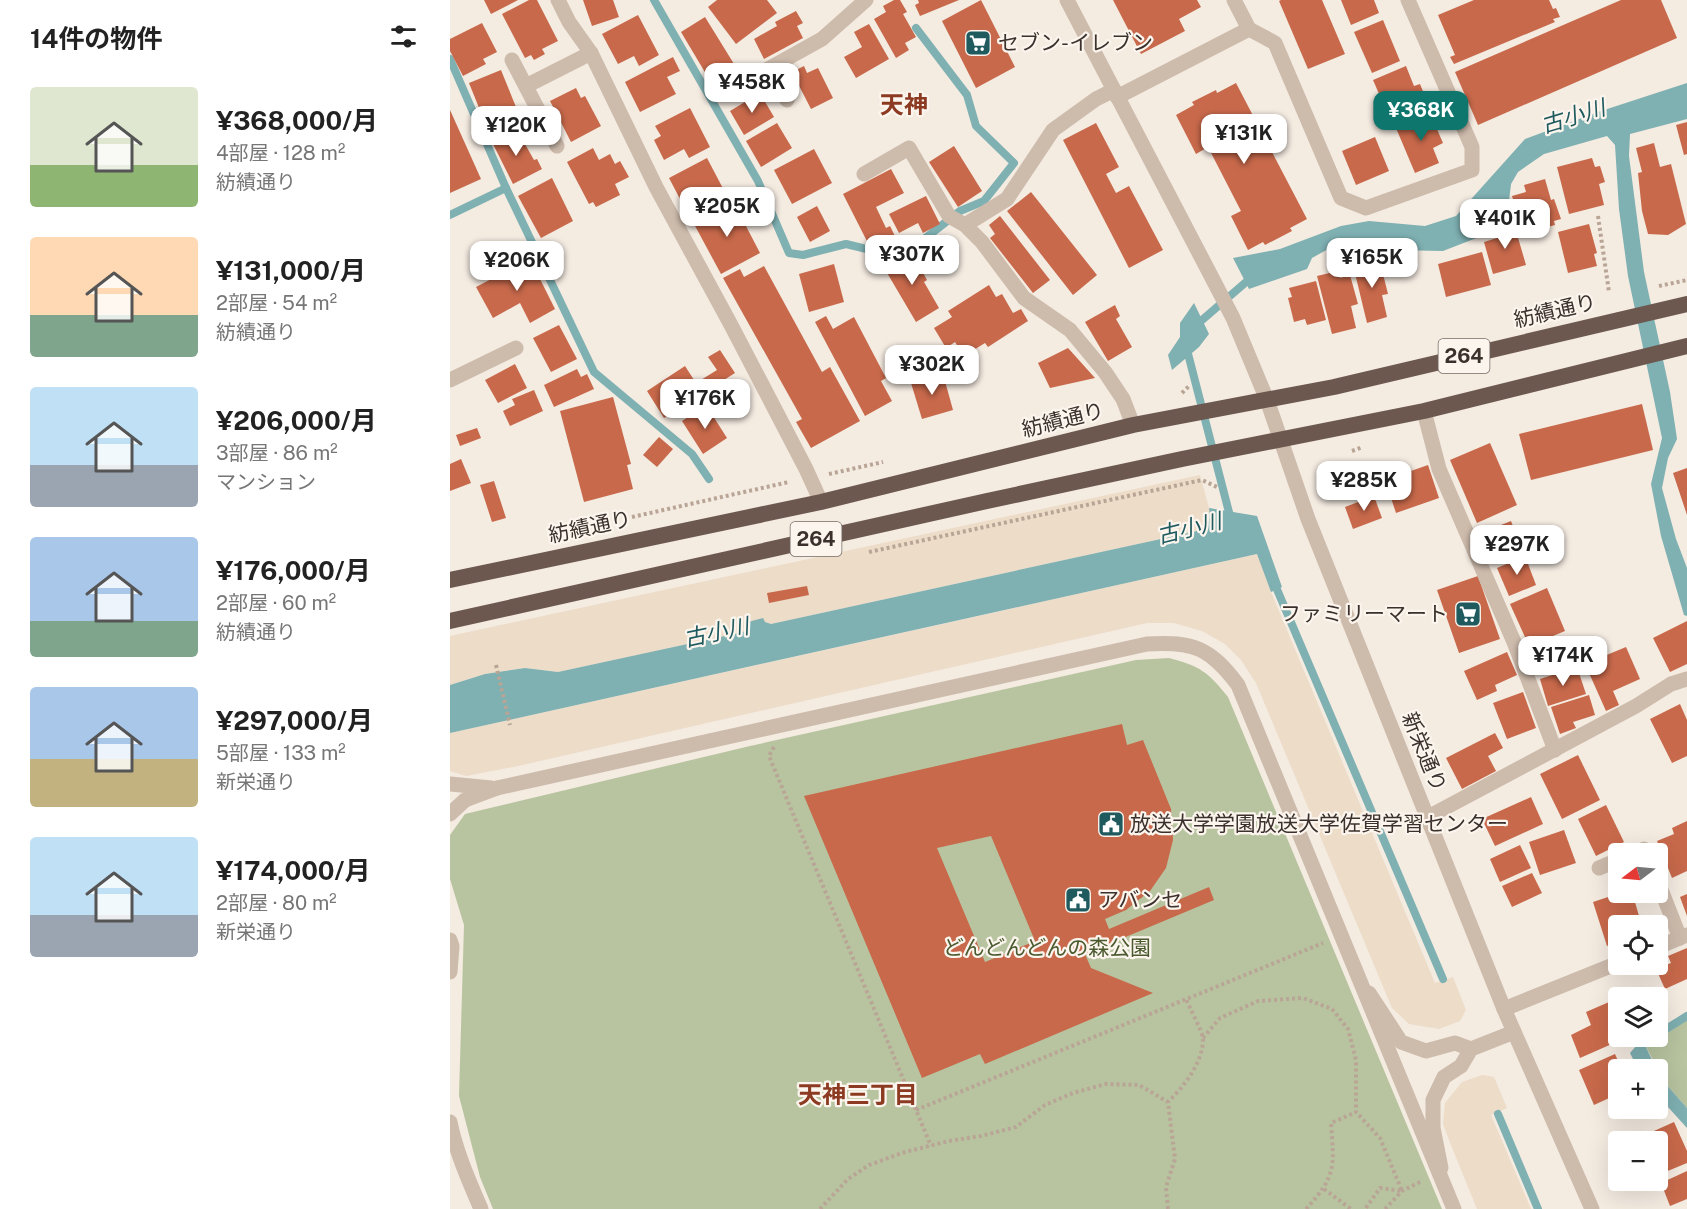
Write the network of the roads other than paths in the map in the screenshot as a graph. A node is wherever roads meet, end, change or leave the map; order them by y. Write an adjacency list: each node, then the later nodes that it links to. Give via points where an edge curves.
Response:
1 (558, 0): 7 (street)
2 (866, 0): 9 (street, via 822,39)
3 (1067, 0): 12 (street, 新栄通り)
4 (1234, 0): 6 (street)
5 (1407, 0): 6 (street, via 1472,147 1472,170 1366,208 1341,198 1275,43)
6 (1249, 29): 12 (street)
7 (591, 53): 11 (street); 25 (street, via 656,187)
8 (513, 60): 11 (street)
9 (768, 69): 10 (street); 13 (street)
10 (745, 82)
11 (526, 86): 14 (street)
12 (1115, 94): 16 (street, via 1096,99 1053,130 1007,200); 21 (street, 新栄通り, via 1233,318)
13 (787, 100)
14 (557, 146)
15 (864, 174): 16 (street, via 909,148)
16 (956, 221): 23 (street, via 982,242 1024,298 1070,330 1123,399)
17 (1687, 304): 21 (highway, 紡績通り / 264)
18 (1687, 346): 22 (highway, 264)
19 (516, 348): 20 (street)
20 (450, 380)
21 (1267, 400): 23 (highway, 紡績通り / 264); 24 (street, 新栄通り)
22 (1424, 411): 24 (highway, 264); 29 (street, via 1439,469)
23 (1133, 425): 25 (highway, 紡績通り / 264)
24 (1282, 440): 27 (highway, 264); 33 (street, 新栄通り, via 1308,519)
25 (821, 502): 26 (highway, 紡績通り / 264)
26 (450, 580)
27 (450, 621)
28 (1687, 679): 29 (street, via 1671,684)
29 (1556, 750): 33 (street)
30 (450, 784): 31 (street)
31 (497, 788): 32 (street, via 465,800); 42 (street, via 1147,644 1186,644 1223,665 1238,685)
32 (450, 814)
33 (1428, 817): 43 (street, 新栄通り)
34 (1608, 864): 35 (street)
35 (1599, 868)
36 (1668, 903): 37 (street)
37 (1684, 936): 39 (street)
38 (450, 940): 41 (street)
39 (1668, 943)
40 (1608, 967): 43 (street)
41 (450, 972)
42 (1357, 976): 45 (street, via 1401,1042 1426,1051 1455,1043); 47 (street)
43 (1504, 1009): 44 (street, 新栄通り)
44 (1514, 1032): 45 (street); 50 (street, 新栄通り)
45 (1471, 1049): 47 (street, via 1461,1066 1444,1077 1433,1100 1433,1128)
46 (450, 1122): 48 (street)
47 (1446, 1189): 49 (street)
48 (481, 1209)
49 (1454, 1209)
50 (1592, 1209)

